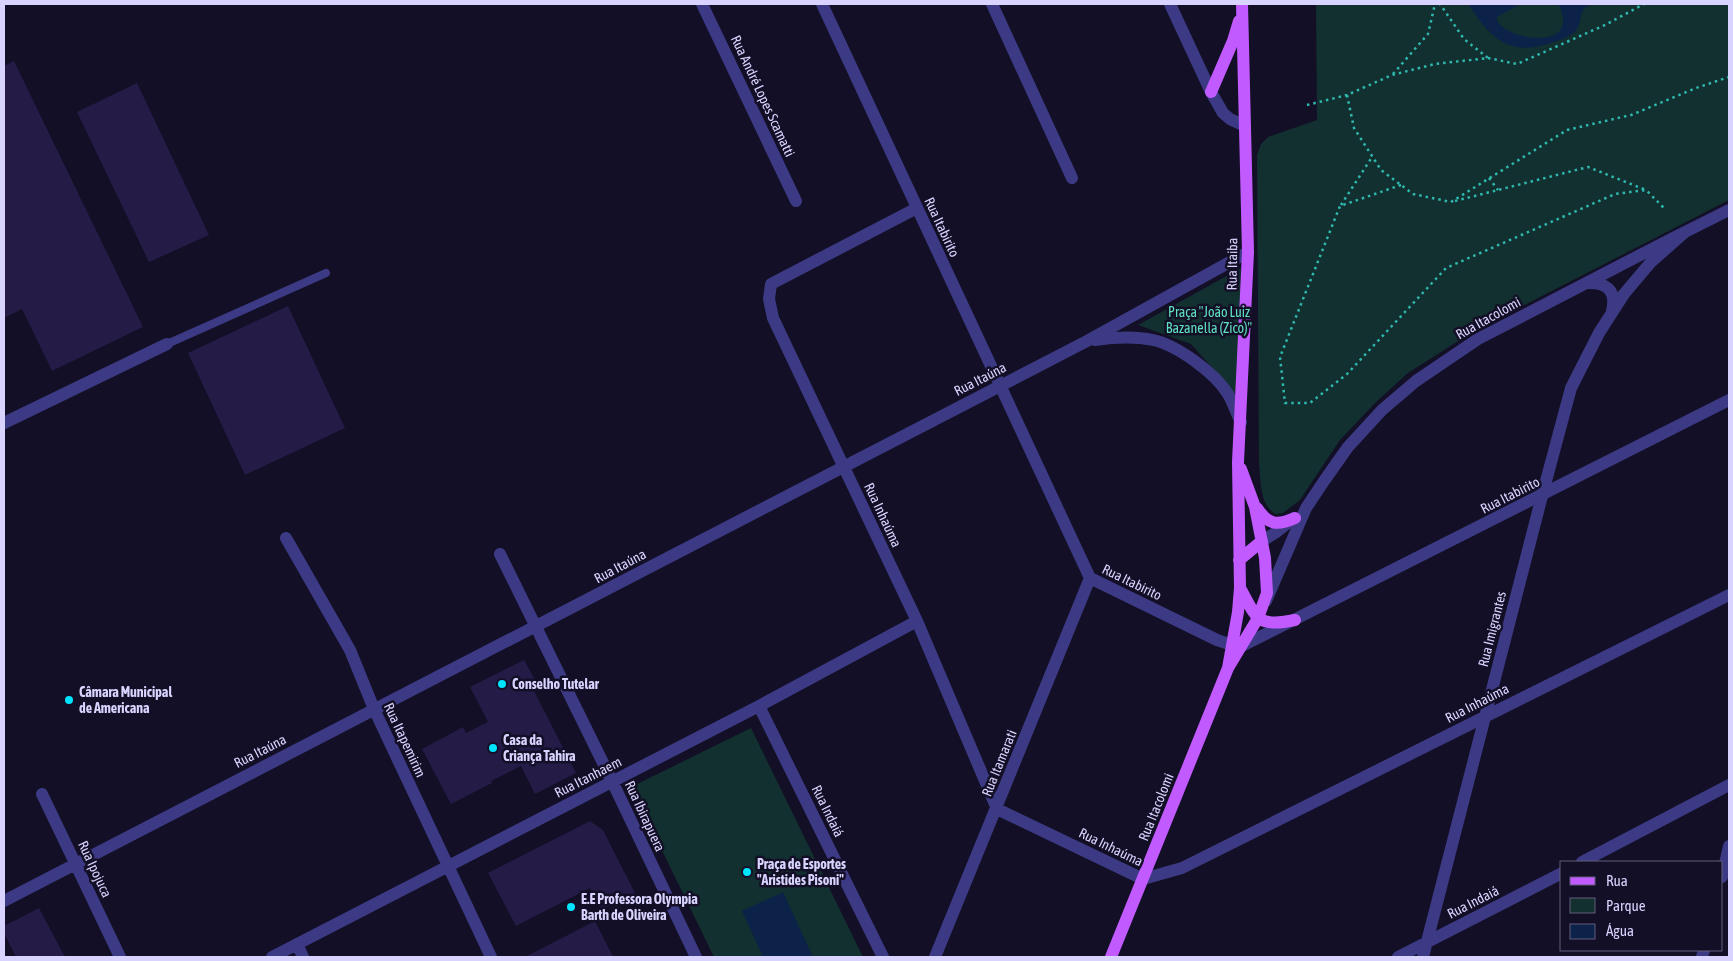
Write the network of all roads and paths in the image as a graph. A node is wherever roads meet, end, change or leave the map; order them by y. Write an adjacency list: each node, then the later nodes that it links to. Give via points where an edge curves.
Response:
1 (702, 4): 22 (street, Rua André Lopes Scamatti)
2 (822, 4): 25 (street, Rua Itabirito)
3 (992, 4): 17 (street)
4 (1170, 4): 12 (street)
5 (1435, 4): 10 (path, via 1428,34)
6 (1440, 4): 9 (path, via 1464,39)
7 (1644, 4): 9 (path, via 1517,64)
8 (1242, 8): 12 (main road, via 1233,42); 15 (main road, Rua Itaiba)
9 (1488, 58): 10 (path, via 1435,64)
10 (1392, 75): 13 (path)
11 (1729, 77): 18 (path, via 1631,115 1567,130)
12 (1211, 92): 15 (street, via 1223,113)
13 (1347, 95): 14 (path); 16 (path, via 1354,128)
14 (1307, 105)
15 (1245, 126): 29 (main road, Rua Itaiba)
16 (1372, 157): 19 (path, via 1381,170); 24 (path)
17 (1072, 178)
18 (1489, 178): 20 (path); 23 (path)
19 (1401, 185): 23 (path, via 1413,194); 24 (path)
20 (1498, 190): 21 (path, via 1588,167); 23 (path)
21 (1646, 190): 24 (path, via 1615,194 1446,268 1347,374 1310,403 1285,403 1280,357); 26 (path)
22 (796, 202)
23 (1451, 202)
24 (1340, 206)
25 (917, 208): 35 (street, Rua Itabirito); 40 (street, Rua Inhaúma, via 771,284 769,299 773,318)
26 (1664, 208)
27 (1729, 210): 28 (street, Rua Itacolomi)
28 (1685, 232): 31 (street, Rua Itacolomi); 32 (street, Rua Imigrantes, via 1651,262)
29 (1248, 252): 33 (street, Rua Itaúna); 37 (main road, Rua Itaiba)
30 (326, 272): 34 (lane)
31 (1586, 283): 32 (street, Rua Imigrantes, via 1597,282 1612,292 1614,302); 43 (street, Rua Itacolomi, via 1478,339 1416,381 1382,410 1348,446)
32 (1610, 315): 41 (street, Rua Imigrantes, via 1571,388)
33 (1087, 341): 35 (street, Rua Itaúna); 37 (street, via 1120,336 1155,340 1183,354 1209,371 1227,393)
34 (167, 344): 38 (street)
35 (1000, 386): 40 (street, Rua Itaúna); 49 (street, Rua Itabirito)
36 (1729, 400): 41 (street, Rua Itabirito)
37 (1241, 422): 39 (main road, Rua Itaiba)
38 (4, 423)
39 (1238, 462): 42 (main road, Rua Itaiba); 48 (main road, Rua Itaiba)
40 (843, 466): 54 (street, Rua Inhaúma); 55 (street, Rua Itaúna)
41 (1542, 496): 53 (street, Rua Itabirito); 59 (street, Rua Imigrantes)
42 (1256, 506): 44 (main road, via 1271,522 1280,523); 46 (main road, Rua Itaiba)
43 (1306, 508): 44 (street, Rua Itacolomi); 52 (street, Rua Itacolomi)
44 (1294, 518): 46 (street, Rua Itacolomi)
45 (286, 538): 58 (street, Rua Itapemirim, via 350,650)
46 (1262, 541): 48 (main road); 52 (main road, Rua Itaiba, via 1267,593)
47 (500, 554): 55 (street, Rua Ibirapuera)
48 (1239, 560): 50 (main road, Rua Itaiba)
49 (1090, 578): 56 (street, Rua Itabirito, via 1216,640); 63 (street, Rua Itamarati)
50 (1240, 588): 52 (main road, via 1253,612); 56 (main road, Rua Itaiba)
51 (1729, 595): 59 (street, Rua Inhaúma)
52 (1260, 615): 53 (main road, via 1274,623); 56 (main road, Rua Itaiba)
53 (1295, 620): 56 (street, Rua Itabirito)
54 (916, 621): 57 (street, Rua Itanhaem); 63 (street, Rua Inhaúma)
55 (536, 626): 58 (street, Rua Itaúna); 60 (street, Rua Ibirapuera)
56 (1237, 646): 70 (main road, Rua Itacolomi)
57 (759, 706): 60 (street, Rua Itanhaem); 79 (street, Rua Indaiá)
58 (374, 709): 66 (street, Rua Itaúna); 67 (street, Rua Itapemirim)
59 (1486, 715): 70 (street, Rua Inhaúma, via 1182,868); 72 (street, Rua Imigrantes)
60 (612, 781): 67 (street, Rua Itanhaem); 74 (street, Rua Ibirapuera)
61 (1729, 786): 65 (street)
62 (42, 794): 66 (street, Rua Ipojuca)
63 (997, 809): 70 (street, Rua Inhaúma); 80 (street, Rua Itamarati)
64 (1729, 846): 68 (street)
65 (1584, 861)
66 (76, 864): 71 (street, Rua Itaúna); 75 (street, Rua Ipojuca)
67 (447, 866): 73 (street, Rua Itanhaem); 78 (street, Rua Itapemirim)
68 (1723, 873)
69 (1560, 874): 72 (street, Rua Indaiá)
70 (1143, 879): 81 (main road, Rua Itacolomi)
71 (4, 900)
72 (1427, 943): 82 (street, Rua Indaiá); 83 (street, Rua Imigrantes)
73 (297, 944): 76 (street, Rua Itanhaem); 77 (street)
74 (693, 956)
75 (120, 957)
76 (272, 957)
77 (303, 957)
78 (491, 957)
79 (883, 957)
80 (935, 957)
81 (1111, 957)
82 (1398, 957)
83 (1423, 957)

